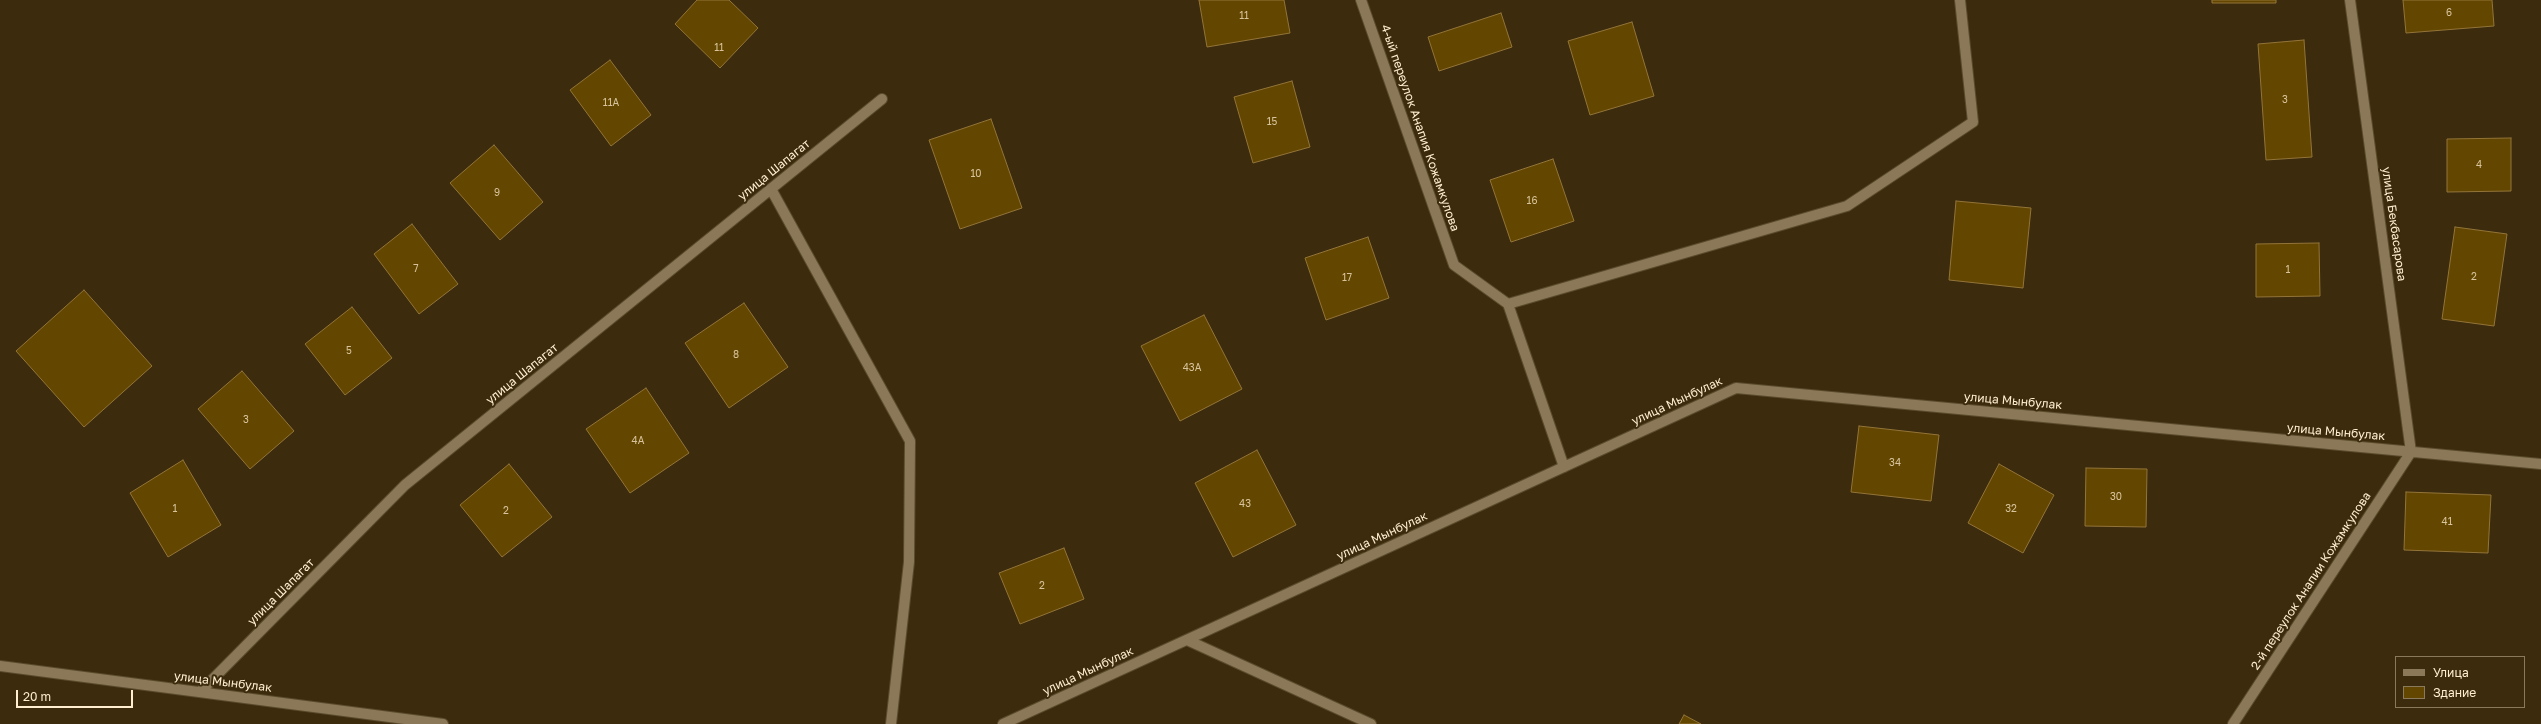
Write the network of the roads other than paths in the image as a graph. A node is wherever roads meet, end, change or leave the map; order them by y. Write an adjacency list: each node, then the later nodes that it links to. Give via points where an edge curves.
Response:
1 (1361, 0): 6 (street, 4-ый переулок Анапия Кожамкулова, via 1454,265)
2 (1960, 0): 6 (street, via 1973,122 1847,206)
3 (2350, 0): 7 (street, улица Бекбасарова)
4 (882, 100): 5 (street, улица Шапагат)
5 (771, 189): 12 (street, улица Шапагат, via 406,485); 14 (street, via 910,441 909,562)
6 (1508, 304): 9 (street)
7 (2411, 452): 8 (street, улица Мынбулак); 9 (street, улица Мынбулак, via 1736,388); 17 (street, 2-й переулок Анапии Кожамкулова)
8 (2541, 464)
9 (1564, 467): 10 (street, улица Мынбулак)
10 (1187, 640): 15 (street, улица Мынбулак); 16 (street)
11 (0, 666): 12 (street, улица Мынбулак)
12 (200, 692): 13 (street, улица Мынбулак)
13 (443, 724)
14 (890, 724)
15 (1003, 724)
16 (1371, 724)
17 (2233, 724)

